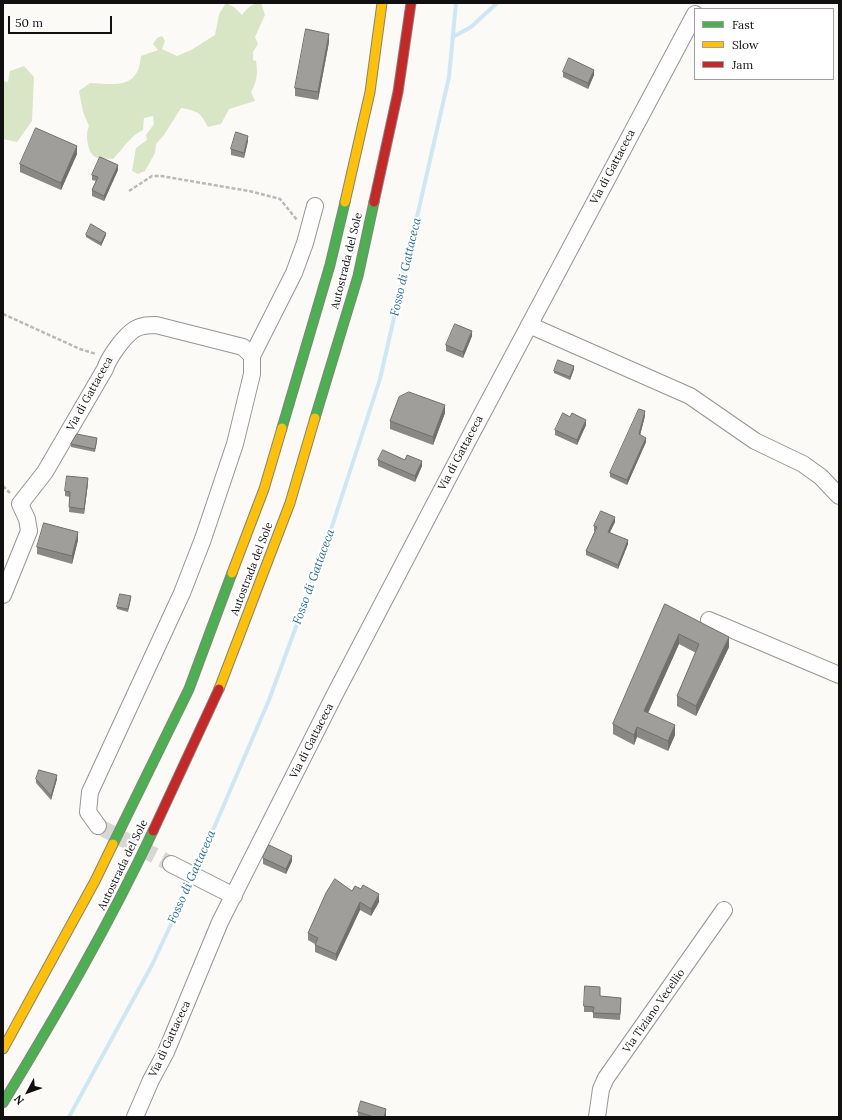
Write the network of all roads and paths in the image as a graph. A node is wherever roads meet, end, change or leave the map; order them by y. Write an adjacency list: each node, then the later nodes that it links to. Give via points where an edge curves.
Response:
1 (382, 3): 19 (highway, Autostrada del Sole, via 370,92 330,266 264,489 189,689 95,881)
2 (410, 3): 20 (highway, Autostrada del Sole, via 398,92 358,276 290,503 214,703 123,896)
3 (694, 16): 8 (street, Via di Gattaceca)
4 (129, 191): 6 (path, via 152,176 249,191 280,200)
5 (315, 206): 6 (street)
6 (307, 235): 9 (street, via 294,273)
7 (3, 314): 10 (path, via 80,349)
8 (529, 325): 11 (street, via 690,396 755,441 803,464 821,477); 17 (street, Via di Gattaceca, via 338,689)
9 (252, 356): 10 (street, Via di Gattaceca, via 243,347 156,325 134,329); 15 (street, via 252,374 235,444 203,539 182,593 90,792 88,812)
10 (109, 358): 12 (street, Via di Gattaceca, via 66,439 20,504 29,531)
11 (839, 496)
12 (3, 595)
13 (710, 620): 14 (street)
14 (839, 675)
15 (98, 826)
16 (171, 864): 17 (street)
17 (234, 896): 21 (street, Via di Gattaceca, via 220,922 166,1052)
18 (724, 910): 22 (street, Via Tiziano Vecellio, via 606,1078 598,1100)
19 (3, 1049)
20 (3, 1103)
21 (135, 1117)
22 (597, 1117)

